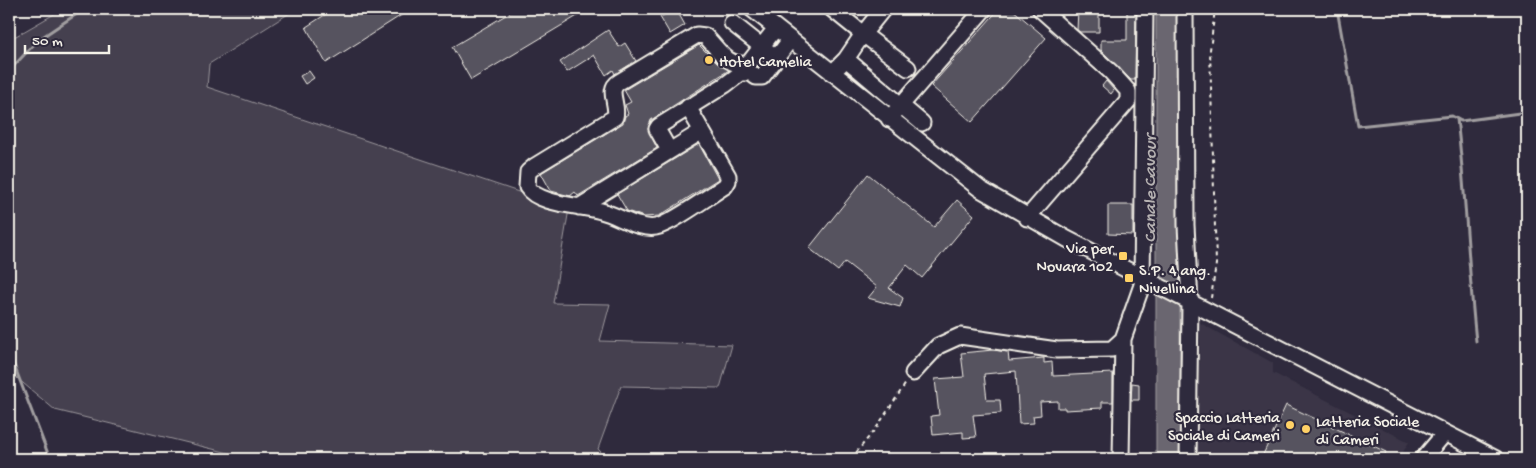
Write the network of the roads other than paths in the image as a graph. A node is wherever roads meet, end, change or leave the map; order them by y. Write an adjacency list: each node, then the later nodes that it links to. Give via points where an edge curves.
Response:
1 (752, 9): 9 (street)
2 (832, 9): 10 (street)
3 (984, 9): 17 (street)
4 (1040, 9): 24 (street, via 1111,72 1128,91 1128,101)
5 (1145, 9): 25 (street)
6 (1185, 9): 26 (street)
7 (880, 10): 10 (street)
8 (732, 23): 12 (street)
9 (776, 28): 11 (street); 12 (street)
10 (863, 34): 14 (street); 15 (street)
11 (790, 40): 13 (street); 16 (street)
12 (762, 47): 13 (street); 23 (street, via 744,65 719,55 705,36 697,35 614,85 612,93 617,112 612,120 528,172 530,193)
13 (776, 58): 18 (street, via 762,77 751,72 741,73)
14 (846, 58): 16 (street); 17 (street)
15 (908, 68)
16 (832, 73): 19 (street)
17 (900, 104): 19 (street); 20 (street)
18 (688, 107): 21 (street); 22 (street, via 657,130)
19 (889, 119): 24 (street, via 980,189)
20 (922, 123)
21 (702, 131): 22 (street); 23 (street, via 728,176 725,186 654,227)
22 (669, 150): 23 (street)
23 (579, 207)
24 (1028, 218): 25 (street)
25 (1146, 280): 26 (street); 27 (street)
26 (1187, 301): 29 (street); 31 (street)
27 (1123, 339): 28 (street, via 1112,349 1057,350 960,336 938,346); 30 (street)
28 (914, 373)
29 (1445, 433): 32 (street); 33 (street)
30 (1121, 459)
31 (1188, 459)
32 (1423, 459)
33 (1496, 459)

